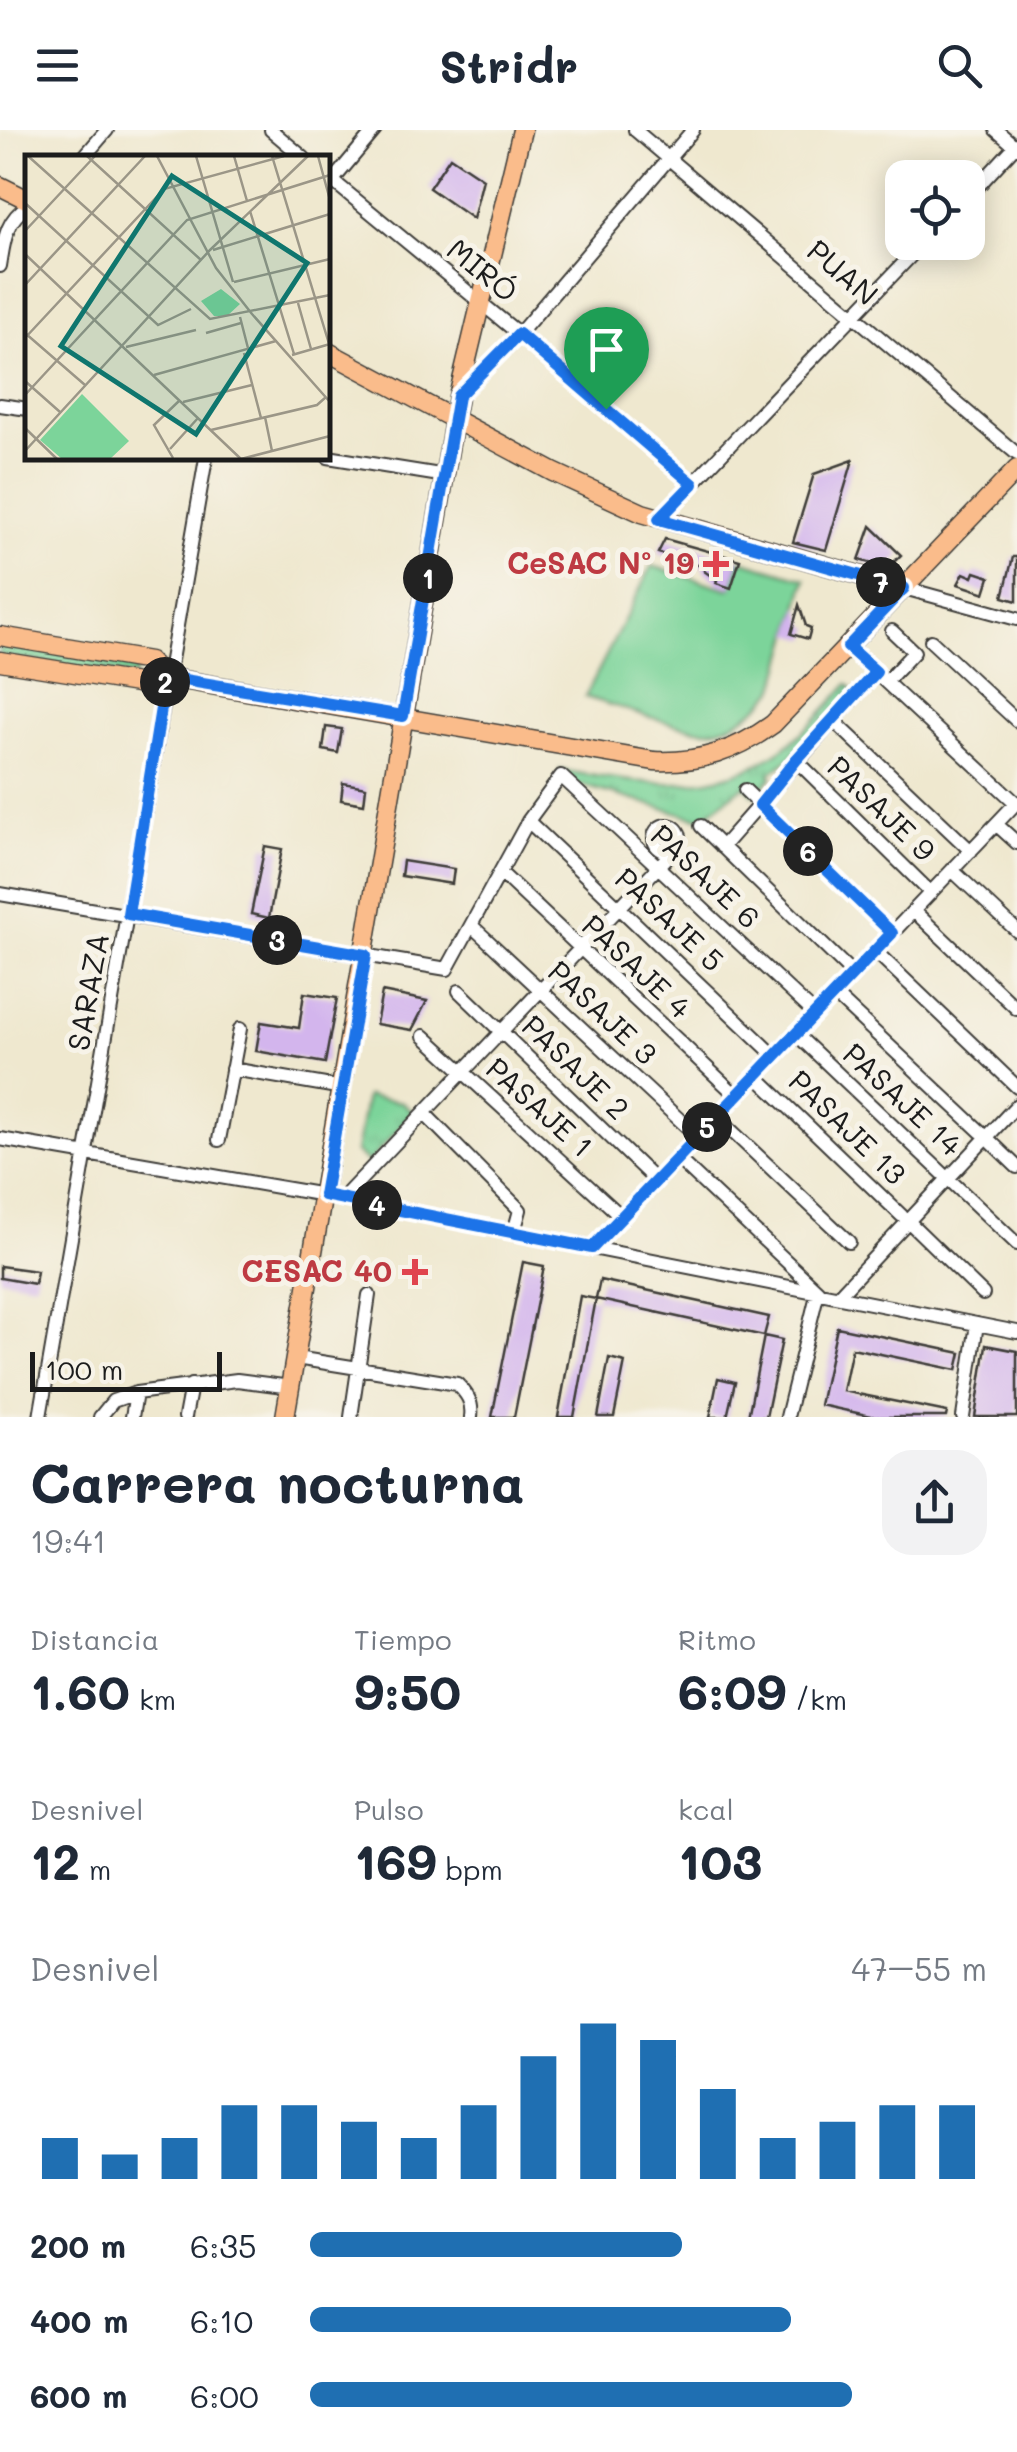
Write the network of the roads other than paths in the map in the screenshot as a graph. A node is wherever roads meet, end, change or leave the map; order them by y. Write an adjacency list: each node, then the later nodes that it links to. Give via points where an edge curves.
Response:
1 (107, 130): 9 (street)
2 (272, 130): 10 (street)
3 (376, 130): 13 (street)
4 (522, 130): 20 (main road)
5 (635, 130): 11 (street, PUAN)
6 (693, 130): 11 (street)
7 (996, 130): 8 (street)
8 (1016, 146): 12 (street)
9 (86, 155)
10 (301, 155)
11 (670, 158): 21 (street, PUAN); 22 (street)
12 (985, 179)
13 (330, 181)
14 (330, 183): 20 (street, MIRÓ)
15 (0, 186): 16 (main road)
16 (25, 201)
17 (25, 206): 19 (street, via 6,230)
18 (907, 260): 21 (street)
19 (0, 266)
20 (480, 301): 22 (street, MIRÓ); 24 (main road)
21 (854, 316): 28 (street, PUAN); 33 (street)
22 (519, 334): 24 (street); 33 (street, MIRÓ)
23 (330, 353): 27 (main road)
24 (458, 396): 27 (main road)
25 (0, 405): 26 (street)
26 (25, 409)
27 (454, 420): 32 (main road); 34 (main road)
28 (1017, 454)
29 (330, 458): 32 (street)
30 (206, 460): 42 (street, SARAZA)
31 (1017, 469): 35 (main road)
32 (446, 476): 44 (main road)
33 (693, 484): 34 (street)
34 (659, 519): 35 (main road)
35 (904, 588): 36 (street); 40 (main road)
36 (1017, 619)
37 (892, 631): 43 (street, via 914,652)
38 (0, 636): 42 (main road, via 149,661)
39 (931, 641): 46 (street)
40 (848, 647): 43 (street); 44 (main road, via 774,724 732,750 698,759 654,762)
41 (0, 661): 42 (main road, via 143,684)
42 (166, 677): 44 (main road); 66 (street, SARAZA)
43 (881, 677): 45 (street); 49 (street)
44 (403, 716): 72 (main road)
45 (833, 720): 47 (street); 58 (street)
46 (1017, 721)
47 (796, 760): 50 (street); 62 (street, PASAJE 9)
48 (744, 790): 50 (street)
49 (1016, 803): 52 (street)
50 (760, 805): 57 (street); 69 (street)
51 (528, 820): 59 (street, PASAJE 6, via 561,776); 61 (street); 64 (street, PASAJE 5)
52 (996, 824): 55 (street); 58 (street)
53 (701, 826): 57 (street)
54 (655, 841): 56 (street, via 667,851); 56 (street, via 658,829 670,826 679,834); 59 (street)
55 (1017, 843)
56 (678, 846): 59 (street)
57 (722, 847): 73 (street)
58 (971, 851): 60 (street)
59 (658, 866): 64 (street); 78 (street, PASAJE 6)
60 (952, 870): 62 (street); 68 (street)
61 (501, 873): 67 (street); 70 (street, PASAJE 4)
62 (931, 893): 65 (street)
63 (0, 894): 66 (street)
64 (619, 907): 70 (street); 83 (street, PASAJE 5)
65 (914, 911): 69 (street); 77 (street)
66 (128, 914): 72 (street); 97 (street, SARAZA)
67 (472, 926): 72 (street, via 447,969); 74 (street, PASAJE 3)
68 (1017, 931)
69 (892, 933): 71 (street)
70 (580, 948): 74 (street); 89 (street, PASAJE 4)
71 (875, 951): 73 (street); 87 (street)
72 (366, 955): 88 (main road)
73 (853, 974): 76 (street)
74 (540, 990): 80 (street); 94 (street, PASAJE 3)
75 (459, 992): 80 (street, PASAJE 2)
76 (834, 994): 78 (street); 93 (street)
77 (1017, 1009)
78 (815, 1014): 81 (street)
79 (240, 1029): 84 (street)
80 (501, 1032): 85 (street); 101 (street, PASAJE 2)
81 (796, 1034): 83 (street); 100 (street, PASAJE 14)
82 (424, 1036): 85 (street, PASAJE 1)
83 (776, 1056): 86 (street)
84 (232, 1069): 88 (street); 96 (street)
85 (462, 1072): 91 (street); 103 (street, PASAJE 1)
86 (756, 1076): 89 (street); 104 (street, PASAJE 13)
87 (1017, 1087)
88 (343, 1088): 102 (main road)
89 (736, 1096): 92 (street)
90 (1017, 1104): 93 (street)
91 (424, 1113): 102 (street); 105 (street, via 520,1210)
92 (717, 1116): 94 (street); 106 (street)
93 (984, 1135): 99 (street); 100 (street)
94 (698, 1137): 98 (street)
95 (0, 1139): 97 (street)
96 (219, 1140)
97 (85, 1153): 102 (street); 121 (street, SARAZA)
98 (678, 1158): 101 (street); 109 (street)
99 (1017, 1167)
100 (948, 1178): 104 (street); 107 (street, PASAJE 14)
101 (656, 1181): 103 (street)
102 (333, 1197): 105 (street); 115 (main road)
103 (622, 1217): 108 (street)
104 (905, 1218): 111 (street, PASAJE 13); 112 (street)
105 (514, 1232): 108 (street)
106 (849, 1242)
107 (1017, 1244)
108 (592, 1248): 109 (street)
109 (818, 1291): 112 (street); 120 (street)
110 (369, 1294): 116 (street)
111 (983, 1294)
112 (839, 1295): 113 (street)
113 (977, 1324): 114 (street); 128 (street)
114 (1017, 1332)
115 (296, 1358): 116 (street); 118 (main road)
116 (358, 1368): 126 (street); 127 (street, via 457,1384)
117 (192, 1385): 118 (street, via 237,1380); 119 (street); 124 (street)
118 (291, 1387): 125 (main road)
119 (136, 1393): 122 (street, via 113,1401); 123 (street)
120 (790, 1416)
121 (40, 1417)
122 (100, 1417)
123 (132, 1417)
124 (185, 1417)
125 (285, 1417)
126 (351, 1417)
127 (471, 1417)
128 (963, 1417)

